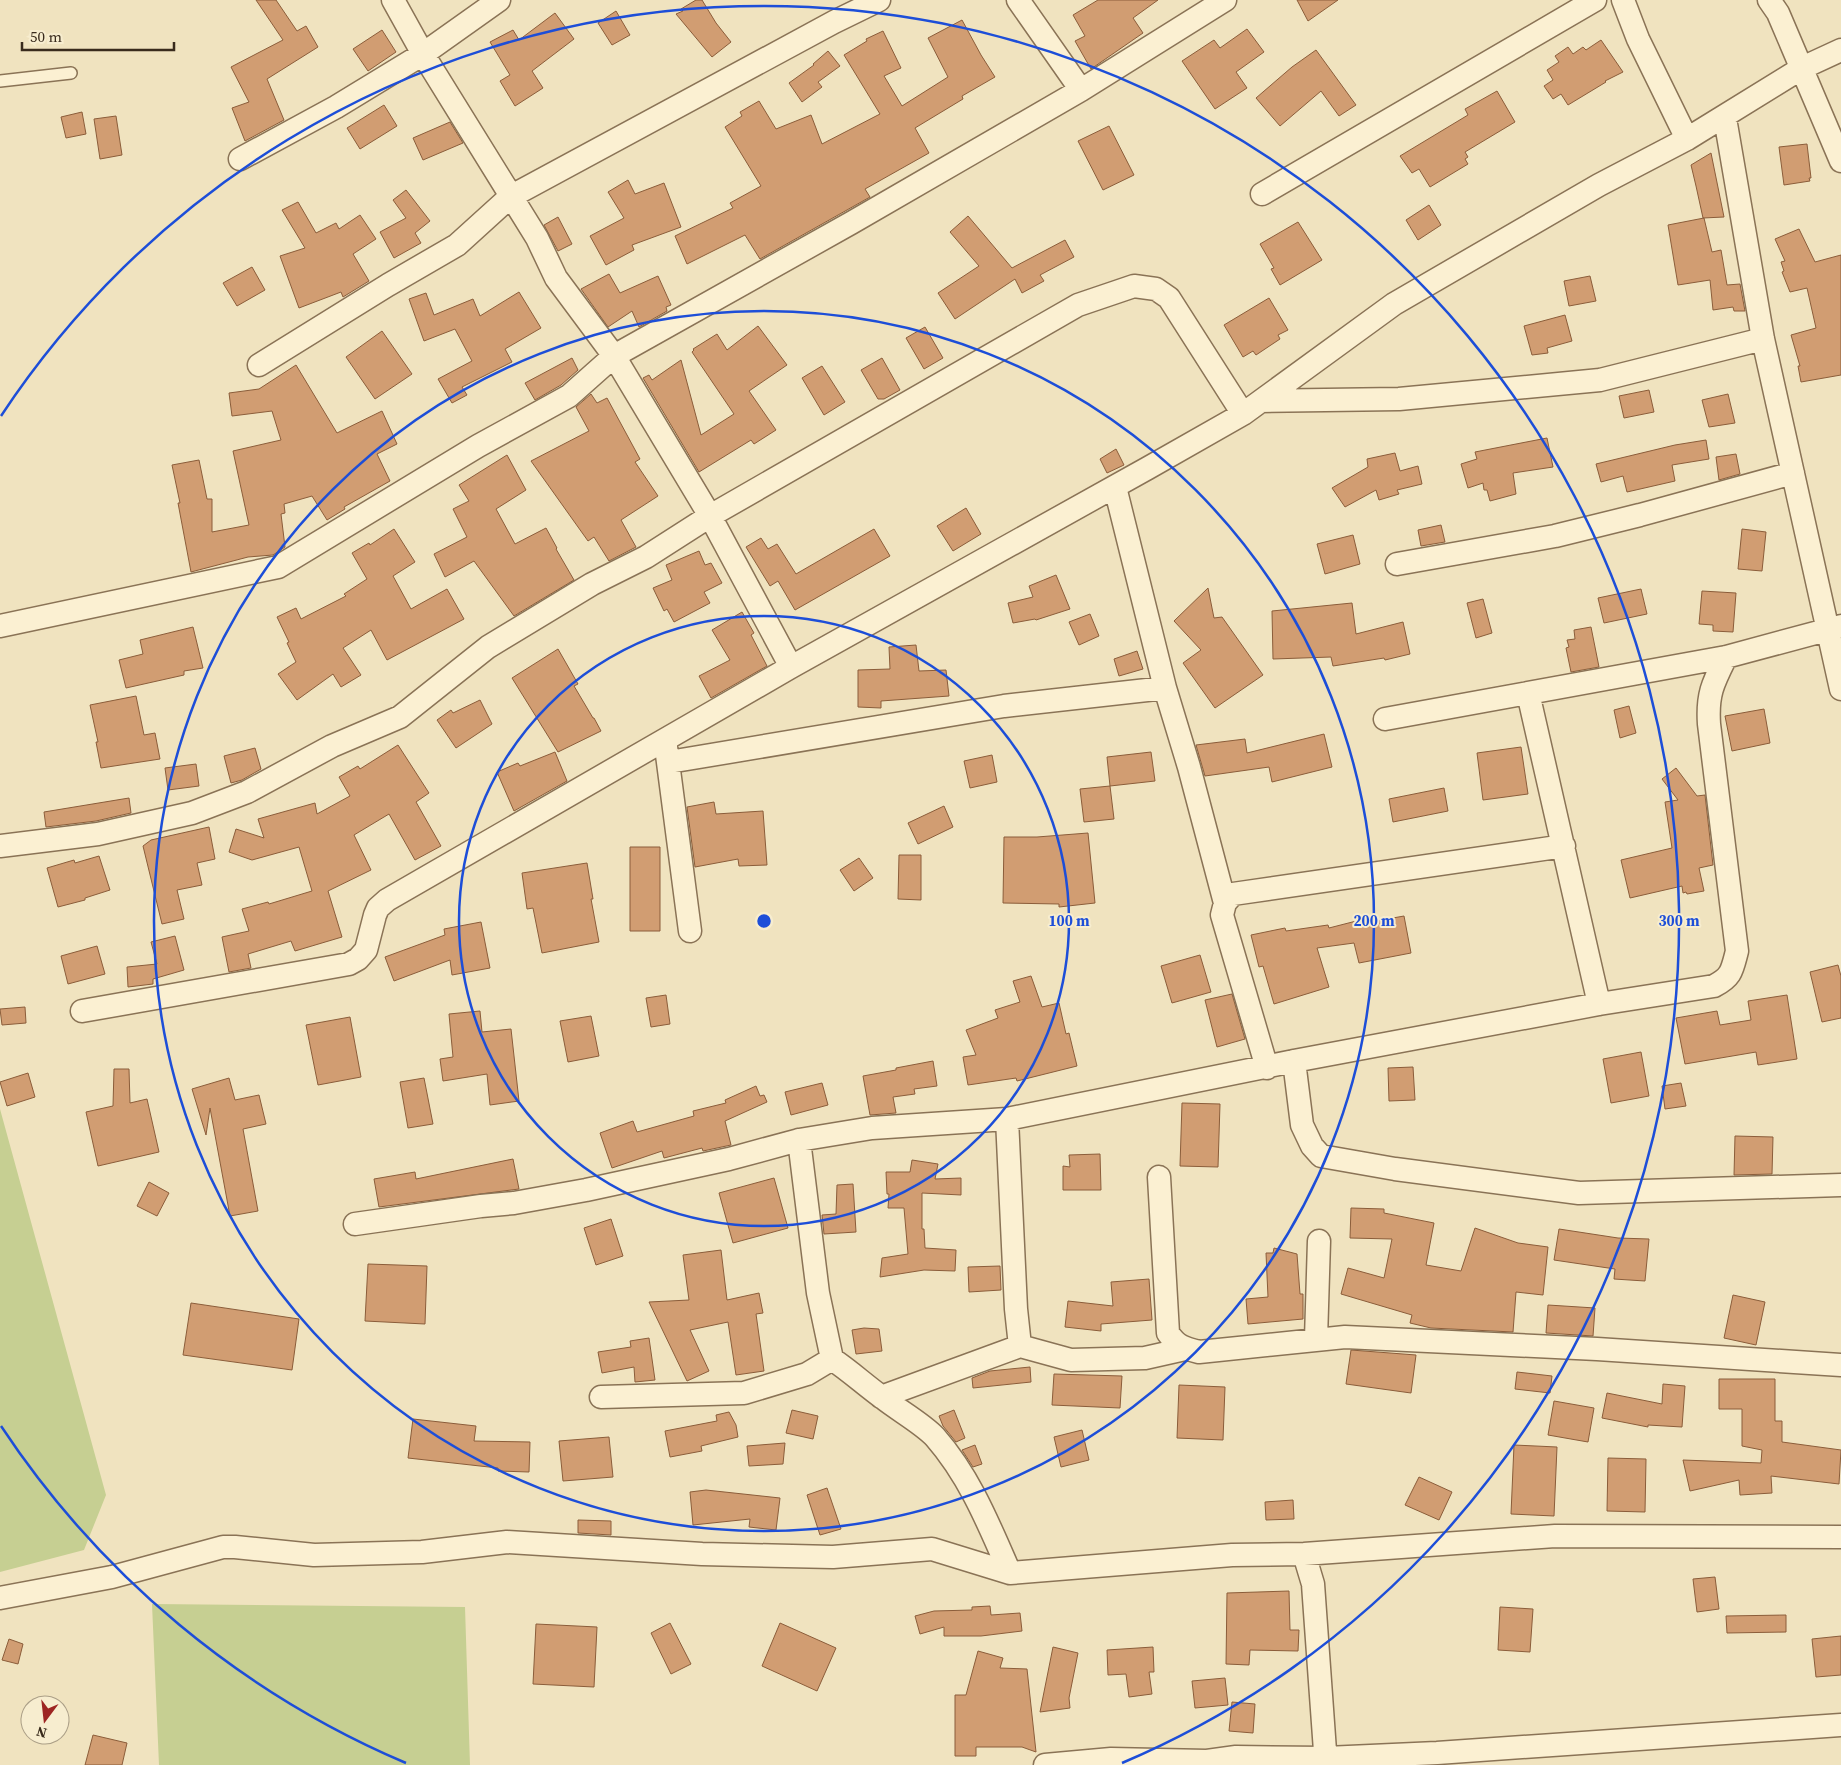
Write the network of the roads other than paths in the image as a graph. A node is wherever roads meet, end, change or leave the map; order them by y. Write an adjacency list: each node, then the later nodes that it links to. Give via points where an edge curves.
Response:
1 (393, 0): 10 (street)
2 (499, 0): 10 (street)
3 (879, 0): 20 (street)
4 (1018, 0): 14 (street)
5 (1225, 0): 14 (street)
6 (1596, 0): 19 (street)
7 (1623, 0): 16 (street, via 1638,40)
8 (1769, 0): 11 (street)
9 (1841, 50): 11 (street)
10 (423, 54): 17 (street); 20 (street)
11 (1802, 68): 15 (street); 18 (street)
12 (71, 73): 13 (lane)
13 (0, 81)
14 (1081, 90): 22 (street)
15 (1724, 118): 16 (street); 21 (street)
16 (1687, 140): 24 (street, via 1599,185 1394,304)
17 (240, 160)
18 (1841, 160)
19 (1262, 194)
20 (510, 197): 22 (street, via 537,238 556,278); 23 (street, via 457,245)
21 (1763, 339): 24 (street, via 1600,380 1399,399); 25 (street)
22 (614, 356): 27 (street); 29 (street, via 569,396 478,446 278,567)
23 (258, 365)
24 (1252, 407): 26 (street); 27 (street, via 1169,298 1156,289 1134,286 1078,305)
25 (1793, 473): 28 (street, via 1554,536); 30 (street)
26 (1115, 487): 32 (street); 33 (street)
27 (710, 516): 32 (street); 39 (street, via 646,557 592,584 488,647 400,717 332,746 246,792 192,812 98,834)
28 (1397, 564)
29 (0, 626)
30 (1834, 627): 31 (street); 34 (street)
31 (1726, 657): 35 (street); 43 (street, via 1713,683 1708,704 1737,951 1731,974 1714,986)
32 (791, 667): 37 (street)
33 (1165, 688): 38 (street, via 1004,706); 41 (street)
34 (1841, 689)
35 (1528, 693): 36 (street); 40 (street)
36 (1385, 719)
37 (664, 739): 38 (street); 44 (street, via 387,900 378,908 366,950 348,964)
38 (669, 762): 42 (street)
39 (0, 846)
40 (1564, 846): 41 (street, via 1233,894); 43 (street)
41 (1225, 903): 46 (street, via 1222,915)
42 (690, 931)
43 (1599, 1004): 45 (street)
44 (82, 1011)
45 (1294, 1061): 46 (street); 50 (street, via 1302,1125 1321,1156 1579,1193)
46 (1267, 1068): 47 (street)
47 (1007, 1119): 48 (street, via 872,1128); 54 (street)
48 (799, 1140): 51 (street, via 729,1159 586,1190); 56 (street, via 818,1294)
49 (1158, 1177): 55 (street, via 1168,1333)
50 (1841, 1185)
51 (355, 1224)
52 (1319, 1241): 53 (street)
53 (1316, 1339): 55 (street, via 1199,1352); 57 (street, via 1345,1337 1587,1348)
54 (1020, 1346): 55 (street, via 1071,1360 1144,1358); 59 (street)
55 (1185, 1349)
56 (832, 1359): 58 (street, via 807,1374 744,1393); 59 (street)
57 (1841, 1365)
58 (600, 1397)
59 (881, 1397): 62 (street, via 934,1436 960,1470 977,1498)
60 (1841, 1537): 61 (street, via 1555,1536)
61 (1304, 1554): 62 (street, via 1232,1555); 65 (street, via 1313,1584)
62 (1010, 1573): 63 (street, via 932,1548 833,1557 702,1554 507,1542 422,1552 340,1555 235,1546 112,1577)
63 (0, 1598)
64 (1841, 1725): 65 (street)
65 (1326, 1761): 66 (street, via 1266,1757 1189,1761 1111,1759)
66 (1045, 1765)

